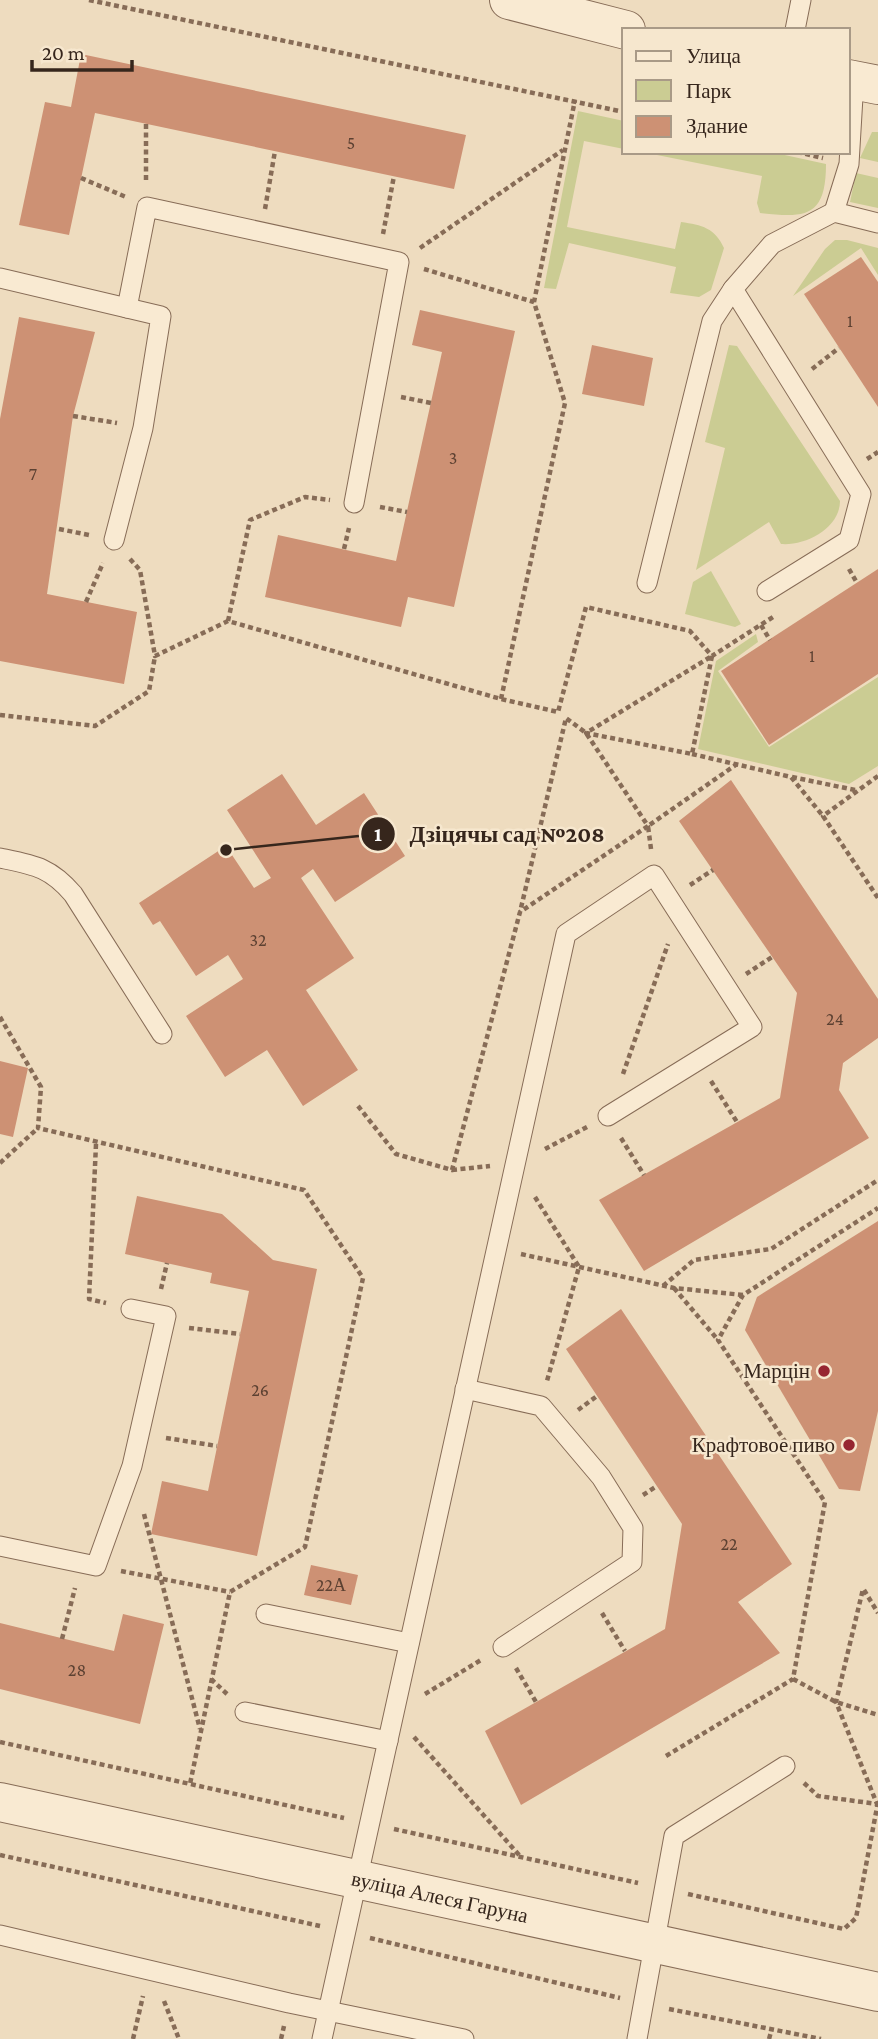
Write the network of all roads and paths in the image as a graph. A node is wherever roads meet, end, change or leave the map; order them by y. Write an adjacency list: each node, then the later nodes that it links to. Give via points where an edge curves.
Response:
1 (89, 0): 7 (path)
2 (509, 0): 5 (street)
3 (801, 0): 4 (lane)
4 (796, 28)
5 (622, 29)
6 (860, 82): 15 (lane, via 849,164)
7 (575, 100): 8 (path); 10 (path)
8 (622, 112)
9 (146, 124): 14 (path)
10 (564, 149): 19 (path); 22 (path)
11 (275, 151): 17 (path)
12 (394, 176): 18 (path)
13 (81, 178): 14 (path)
14 (147, 207): 17 (lane); 23 (lane)
15 (834, 212): 16 (lane); 21 (lane, via 772,244)
16 (878, 223)
17 (261, 232): 18 (lane)
18 (378, 257): 19 (lane)
19 (399, 262): 22 (path); 30 (lane)
20 (0, 278): 23 (lane)
21 (733, 289): 33 (lane, via 712,321); 35 (lane, via 861,494 849,540)
22 (534, 302): 42 (path, via 565,403)
23 (127, 308): 27 (lane, via 161,317)
24 (839, 348): 25 (path)
25 (805, 374)
26 (73, 416): 27 (path)
27 (143, 428): 31 (lane)
28 (863, 462): 29 (path)
29 (868, 470)
30 (354, 503): 37 (path, via 304,497 250,520)
31 (114, 540): 36 (path); 40 (path, via 140,570)
32 (849, 569): 34 (path)
33 (647, 583)
34 (856, 583)
35 (767, 591)
36 (86, 602)
37 (228, 621): 40 (path); 42 (path)
38 (761, 625): 39 (path)
39 (770, 640)
40 (155, 656): 44 (path, via 149,691 94,726)
41 (712, 656): 43 (path, via 690,631 586,607); 46 (path); 47 (path)
42 (501, 699): 43 (path)
43 (558, 712): 45 (path)
44 (0, 715)
45 (566, 718): 46 (path); 56 (path)
46 (586, 733): 47 (path)
47 (692, 754): 48 (path)
48 (737, 764): 50 (path); 53 (path)
49 (878, 776): 51 (path)
50 (791, 777): 51 (path); 52 (path)
51 (856, 790): 52 (path)
52 (824, 816): 55 (path)
53 (648, 826)
54 (0, 858): 59 (lane, via 57,875)
55 (878, 898)
56 (520, 912)
57 (678, 914): 60 (lane, via 752,1027); 62 (path); 68 (lane, via 654,875 566,934)
58 (0, 1017): 64 (path, via 41,1087)
59 (162, 1034)
60 (698, 1060): 62 (lane); 63 (path)
61 (358, 1105): 67 (path, via 396,1154)
62 (608, 1116): 68 (path); 70 (path)
63 (737, 1122)
64 (38, 1128): 65 (path); 66 (path)
65 (96, 1143): 78 (path, via 89,1299); 91 (path, via 304,1190 363,1278 305,1547)
66 (0, 1163)
67 (431, 1163)
68 (515, 1164): 69 (path); 73 (lane); 74 (path)
69 (452, 1170)
70 (644, 1175)
71 (878, 1180): 75 (path, via 771,1249 694,1260)
72 (878, 1208): 77 (path)
73 (497, 1249): 74 (path); 82 (lane)
74 (579, 1267): 75 (path); 83 (path)
75 (663, 1286): 76 (path)
76 (674, 1288): 77 (path); 81 (path)
77 (743, 1295): 81 (path)
78 (131, 1309): 79 (lane, via 166,1316)
79 (164, 1324): 80 (path); 84 (lane)
80 (240, 1334)
81 (718, 1340): 98 (path, via 825,1502)
82 (465, 1389): 83 (lane); 95 (lane)
83 (541, 1406): 90 (lane, via 601,1477 633,1528 632,1562)
84 (139, 1434): 85 (path); 86 (lane)
85 (217, 1446)
86 (132, 1466): 88 (lane); 89 (path)
87 (0, 1546): 88 (lane)
88 (89, 1564): 89 (path); 94 (path)
89 (160, 1578): 91 (path); 104 (path)
90 (588, 1591): 96 (lane); 97 (path)
91 (230, 1592): 104 (path)
92 (878, 1612): 100 (path, via 863,1589)
93 (266, 1614): 95 (lane)
94 (62, 1639)
95 (409, 1643): 102 (lane)
96 (503, 1647): 99 (path); 102 (path)
97 (625, 1651)
98 (793, 1679): 100 (path); 107 (path)
99 (536, 1702)
100 (836, 1702): 103 (path); 111 (path)
101 (245, 1712): 105 (lane)
102 (394, 1714): 105 (lane); 114 (path)
103 (878, 1715)
104 (200, 1730): 109 (path)
105 (387, 1741): 112 (lane)
106 (0, 1742): 109 (path)
107 (666, 1756)
108 (785, 1766): 111 (path, via 818,1796); 116 (lane, via 674,1836)
109 (190, 1784): 112 (path)
110 (0, 1802): 115 (street, вуліца Алеся Гаруна)
111 (878, 1803): 116 (path, via 856,1919 844,1929)
112 (370, 1823): 114 (path); 115 (lane)
113 (0, 1855): 117 (path)
114 (520, 1857): 116 (path)
115 (357, 1880): 117 (lane); 119 (street, вуліца Алеся Гаруна)
116 (664, 1889): 119 (lane)
117 (345, 1932): 122 (path); 123 (lane)
118 (0, 1935): 120 (lane)
119 (654, 1944): 121 (street, вуліца Алеся Гаруна); 122 (lane)
120 (150, 1968): 123 (lane); 125 (path)
121 (878, 1992)
122 (643, 2004): 124 (path); 128 (lane)
123 (328, 2009): 126 (lane); 127 (lane)
124 (771, 2032): 129 (path); 130 (path)
125 (133, 2039)
126 (322, 2039)
127 (464, 2039)
128 (637, 2039)
129 (769, 2039)
130 (821, 2039)

